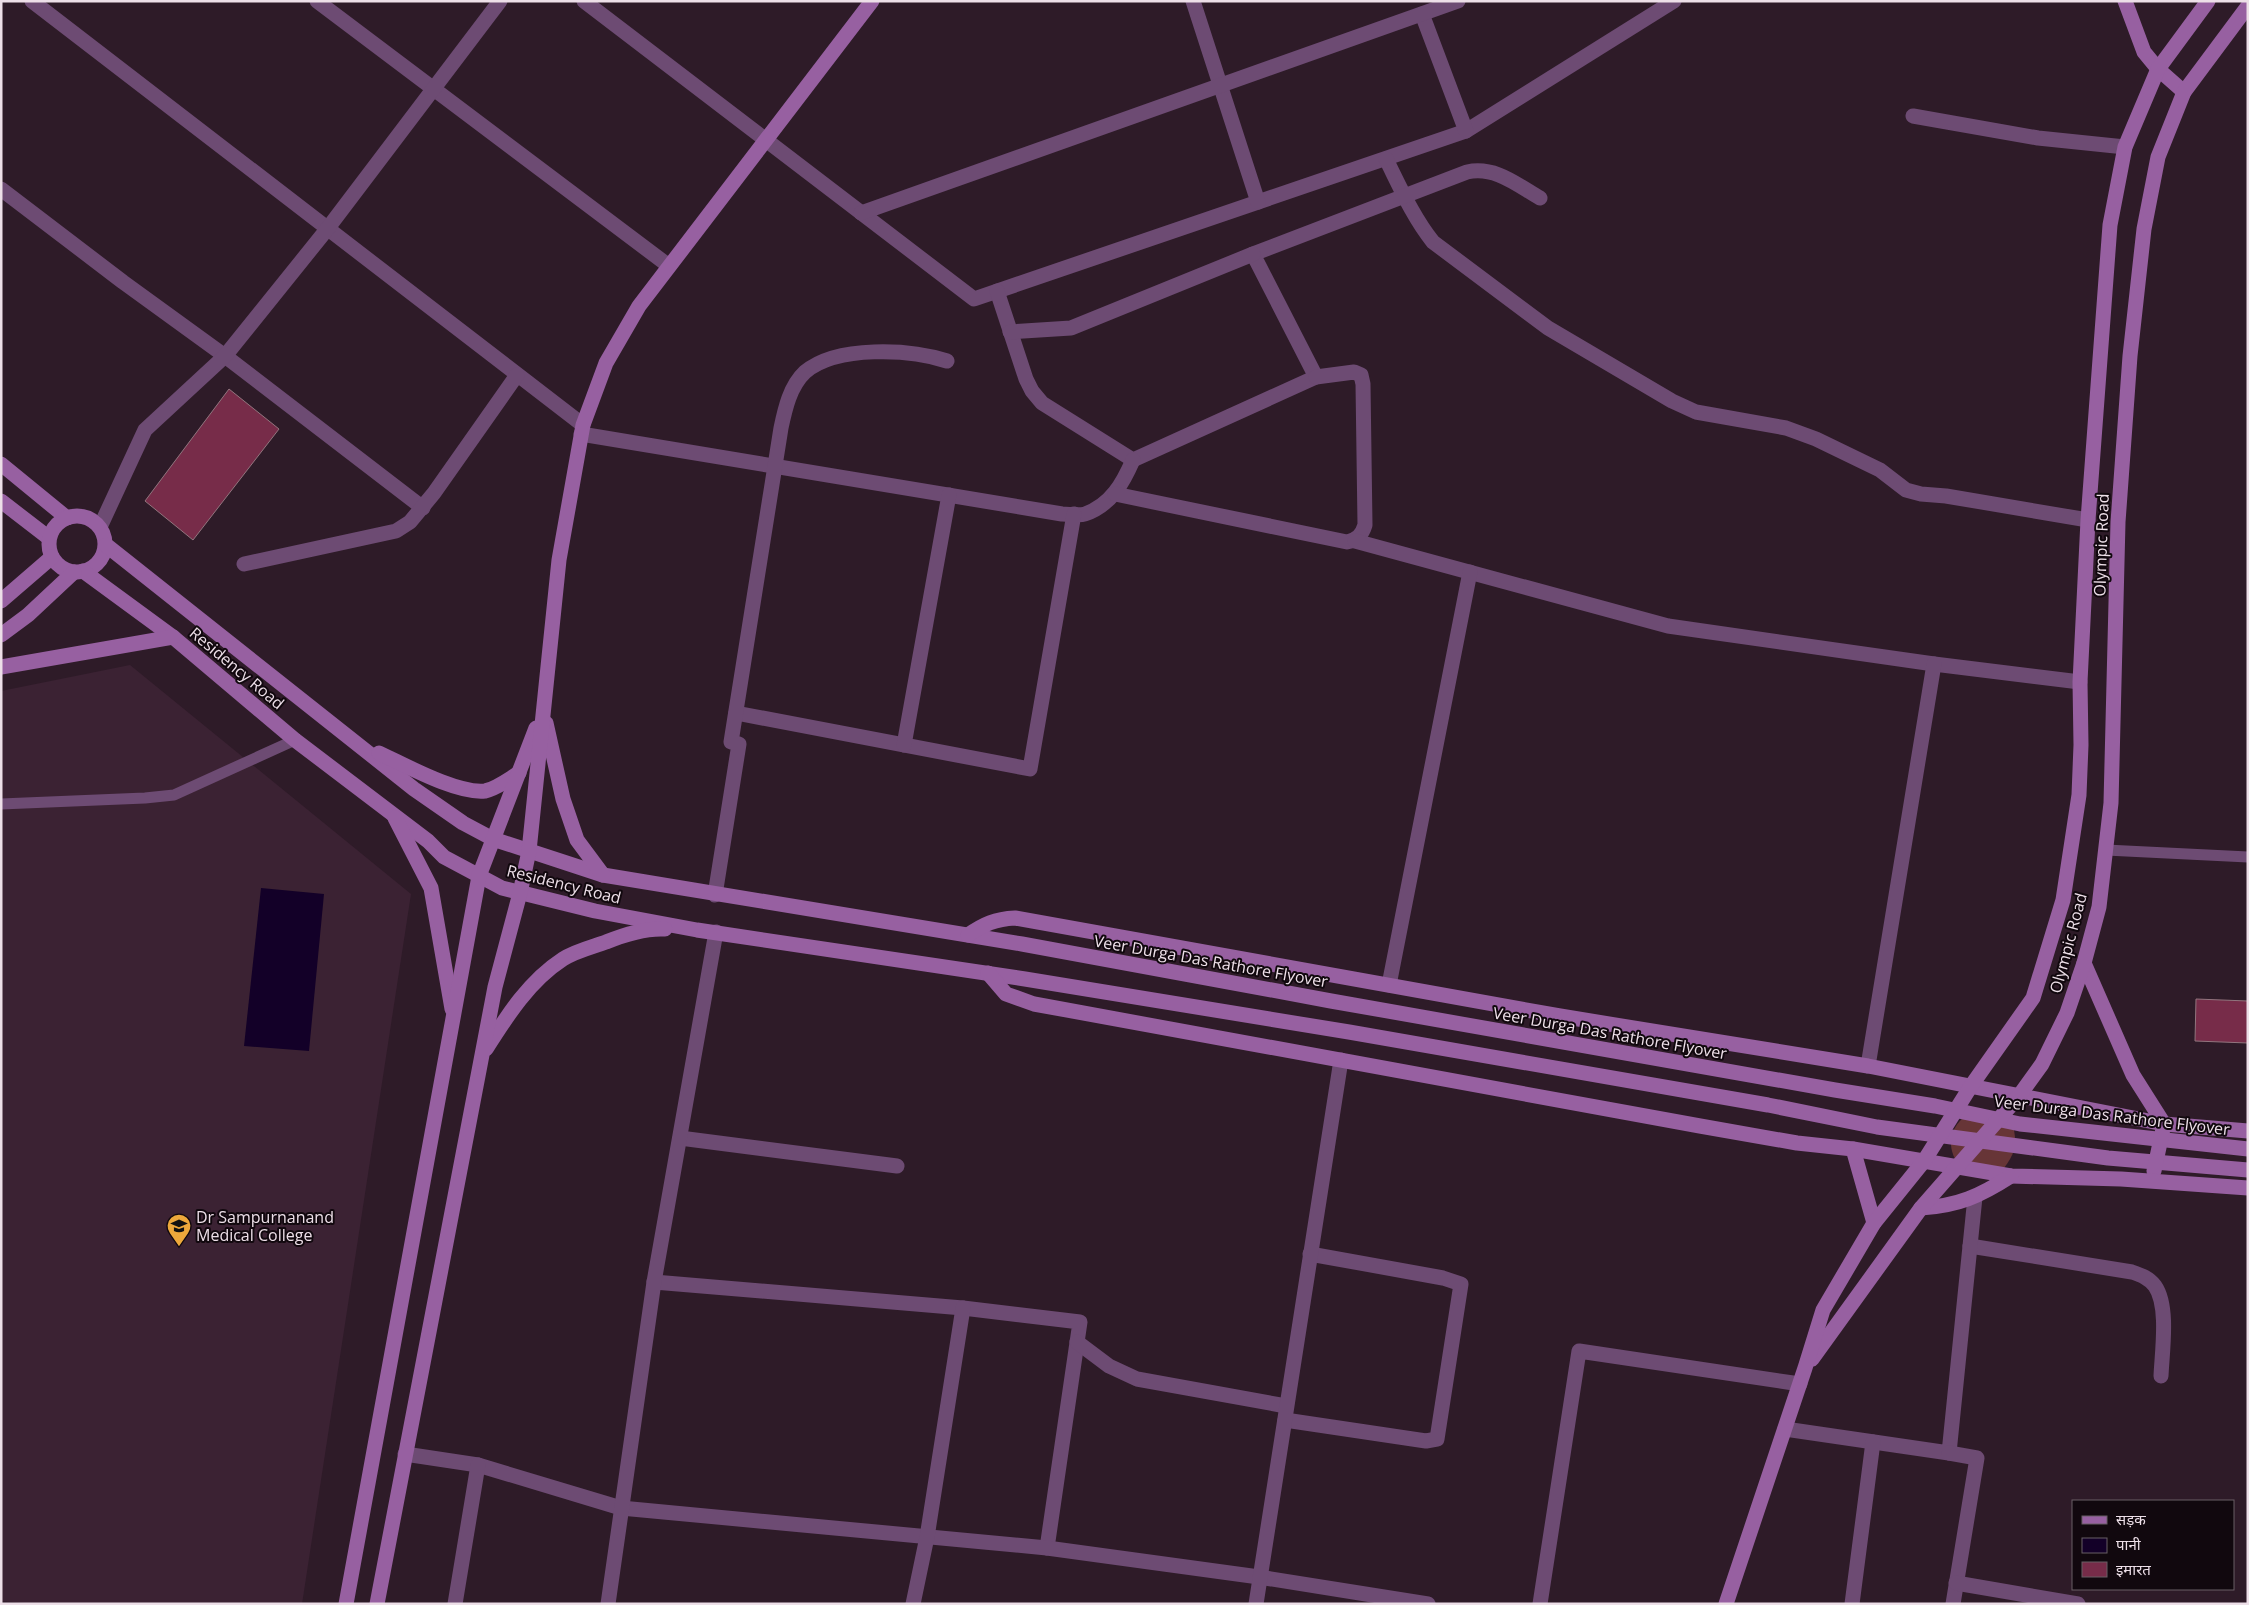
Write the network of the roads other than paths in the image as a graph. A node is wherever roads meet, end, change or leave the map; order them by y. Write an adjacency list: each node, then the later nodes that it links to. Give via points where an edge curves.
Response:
1 (32, 1): 27 (street)
2 (316, 1): 15 (street)
3 (500, 1): 15 (street)
4 (584, 1): 19 (street)
5 (872, 1): 19 (street)
6 (1193, 1): 14 (street)
7 (1458, 1): 12 (street)
8 (1674, 1): 18 (street)
9 (2125, 1): 13 (street, via 2144,52)
10 (2208, 1): 13 (street, Olympic Road)
11 (2248, 6): 16 (street, Olympic Road)
12 (1422, 14): 14 (street); 18 (street)
13 (2158, 69): 16 (street); 20 (street, Olympic Road)
14 (1219, 86): 25 (street); 26 (street)
15 (433, 90): 27 (street); 29 (street)
16 (2184, 92): 70 (street, Olympic Road, via 2158,157 2151,188 2130,356 2118,522 2111,803)
17 (1913, 116): 20 (street, via 2038,138)
18 (1466, 131): 21 (street)
19 (766, 141): 26 (street); 29 (street)
20 (2125, 147): 46 (street, Olympic Road, via 2110,225)
21 (1386, 158): 23 (street); 25 (street)
22 (1, 189): 32 (street)
23 (1405, 198): 24 (street, via 1467,172 1480,170 1502,176); 28 (street); 46 (street, via 1433,242 1548,328 1696,412 1786,428 1816,439 1880,470 1906,490)
24 (1540, 198)
25 (1258, 202): 30 (street)
26 (861, 213): 30 (street, via 974,299)
27 (328, 228): 32 (street); 34 (street)
28 (1253, 254): 31 (street, via 1071,328); 35 (street)
29 (669, 266): 36 (street, via 638,306 606,363)
30 (997, 291): 31 (street)
31 (1010, 332): 37 (street, via 1026,378 1042,403)
32 (225, 356): 43 (street); 47 (street, via 145,430)
33 (947, 361): 39 (street, via 890,351 857,354 817,365 805,373 789,398)
34 (517, 375): 36 (street); 43 (street)
35 (1316, 377): 37 (street); 49 (street, via 1354,372 1361,375 1364,525)
36 (582, 430): 39 (street); 61 (street, via 559,560)
37 (1133, 460): 40 (street)
38 (1, 464): 45 (street)
39 (775, 466): 41 (street); 62 (street)
40 (1115, 494): 44 (street, via 1084,514); 49 (street, via 1347,542)
41 (949, 495): 44 (street); 65 (street)
42 (1, 500): 48 (street)
43 (423, 508): 52 (street, via 396,531)
44 (1074, 514): 65 (street, via 1030,769)
45 (67, 518): 47 (street, via 85,517); 48 (street)
46 (2088, 520): 60 (street, Olympic Road)
47 (100, 527): 50 (street)
48 (49, 538): 51 (street)
49 (1355, 541): 54 (street)
50 (106, 544): 53 (street, via 99,562 92,568); 64 (street, Residency Road)
51 (52, 557): 53 (street, via 65,569); 55 (street)
52 (244, 564)
53 (79, 571): 56 (street); 57 (street, Residency Road)
54 (1470, 572): 58 (street, via 1668,626); 82 (street)
55 (1, 601)
56 (1, 635)
57 (173, 637): 59 (street); 63 (street, Residency Road)
58 (1934, 664): 60 (street); 86 (street)
59 (1, 667)
60 (2080, 682): 87 (street, Olympic Road, via 2079,795 2064,900 2033,998)
61 (543, 710): 66 (street); 71 (street); 73 (street, via 563,799 577,840)
62 (736, 713): 65 (street); 76 (street, via 732,742 739,744)
63 (296, 740): 67 (lane, via 174,795); 68 (street, Residency Road)
64 (357, 743): 66 (street, via 459,788 485,791); 69 (street, Residency Road, via 414,789 463,823)
65 (904, 745)
66 (519, 772): 69 (street)
67 (1, 804)
68 (394, 814): 74 (street, Residency Road, via 444,857); 83 (street, via 431,888)
69 (493, 839): 71 (street, Residency Road); 74 (street)
70 (2106, 850): 72 (lane); 80 (street, Olympic Road, via 2099,907)
71 (529, 851): 73 (street, Residency Road); 75 (street)
72 (2248, 857)
73 (603, 875): 76 (street, Residency Road)
74 (479, 876): 75 (street, Residency Road); 83 (street)
75 (520, 893): 77 (street, Residency Road); 84 (street, via 495,987)
76 (715, 895): 79 (street, Residency Road)
77 (697, 930): 78 (street, Residency Road); 84 (street, via 657,928 616,938 564,958 542,975 514,1006)
78 (716, 932): 81 (street, Residency Road); 91 (street)
79 (968, 935): 82 (street, via 996,919 1015,918); 93 (street, Veer Durga Das Rathore Flyover, via 1935,1106 2020,1124)
80 (2084, 963): 88 (street, Olympic Road, via 2066,1013 2042,1064); 89 (street, via 2133,1075)
81 (988, 973): 85 (street, via 1006,994 1034,1004); 97 (street, via 1359,1034 1877,1127 2108,1158)
82 (1390, 985): 86 (street)
83 (454, 1023): 123 (street)
84 (482, 1054): 116 (street)
85 (1342, 1060): 92 (street, via 1797,1143); 105 (street)
86 (1868, 1066): 87 (street)
87 (1972, 1086): 88 (street); 94 (street, Olympic Road)
88 (2019, 1096): 89 (street); 96 (street, Olympic Road)
89 (2164, 1124): 90 (street); 99 (street)
90 (2248, 1131)
91 (680, 1138): 95 (street); 106 (street)
92 (1853, 1149): 94 (street); 103 (street)
93 (2248, 1149)
94 (1924, 1161): 96 (street); 103 (street, Olympic Road)
95 (897, 1166)
96 (1956, 1166): 98 (street); 102 (street, Olympic Road)
97 (2248, 1170)
98 (2011, 1176): 99 (street); 101 (street)
99 (2149, 1182): 100 (street)
100 (2248, 1188)
101 (1975, 1197): 102 (street, via 1944,1207); 104 (street)
102 (1921, 1208): 109 (street, Olympic Road)
103 (1874, 1223): 109 (street, Olympic Road, via 1823,1310)
104 (1970, 1246): 110 (street, via 2145,1276 2156,1287 2163,1307); 115 (street)
105 (1310, 1254): 112 (street); 112 (street, via 1461,1284 1437,1439 1426,1441)
106 (654, 1282): 107 (street); 118 (street)
107 (962, 1308): 108 (street, via 1080,1322); 119 (street)
108 (1077, 1342): 112 (street, via 1109,1366 1137,1379); 120 (street)
109 (1805, 1368): 111 (street, Olympic Road)
110 (2161, 1376)
111 (1800, 1384): 113 (street, Olympic Road); 130 (street, via 1579,1351)
112 (1285, 1413): 121 (street)
113 (1785, 1429): 114 (street); 131 (street, Olympic Road)
114 (1873, 1442): 115 (street); 132 (street)
115 (1949, 1453): 122 (street, via 1977,1458)
116 (405, 1454): 117 (street); 124 (street)
117 (478, 1465): 118 (street); 125 (street)
118 (621, 1508): 119 (street); 126 (street)
119 (927, 1537): 120 (street); 127 (street)
120 (1047, 1548): 121 (street)
121 (1258, 1577): 128 (street); 129 (street)
122 (1956, 1583): 133 (street); 134 (street)
123 (346, 1604)
124 (377, 1604)
125 (455, 1604)
126 (608, 1604)
127 (913, 1604)
128 (1256, 1604)
129 (1428, 1604)
130 (1540, 1604)
131 (1726, 1604)
132 (1852, 1604)
133 (1953, 1604)
134 (2078, 1604)

